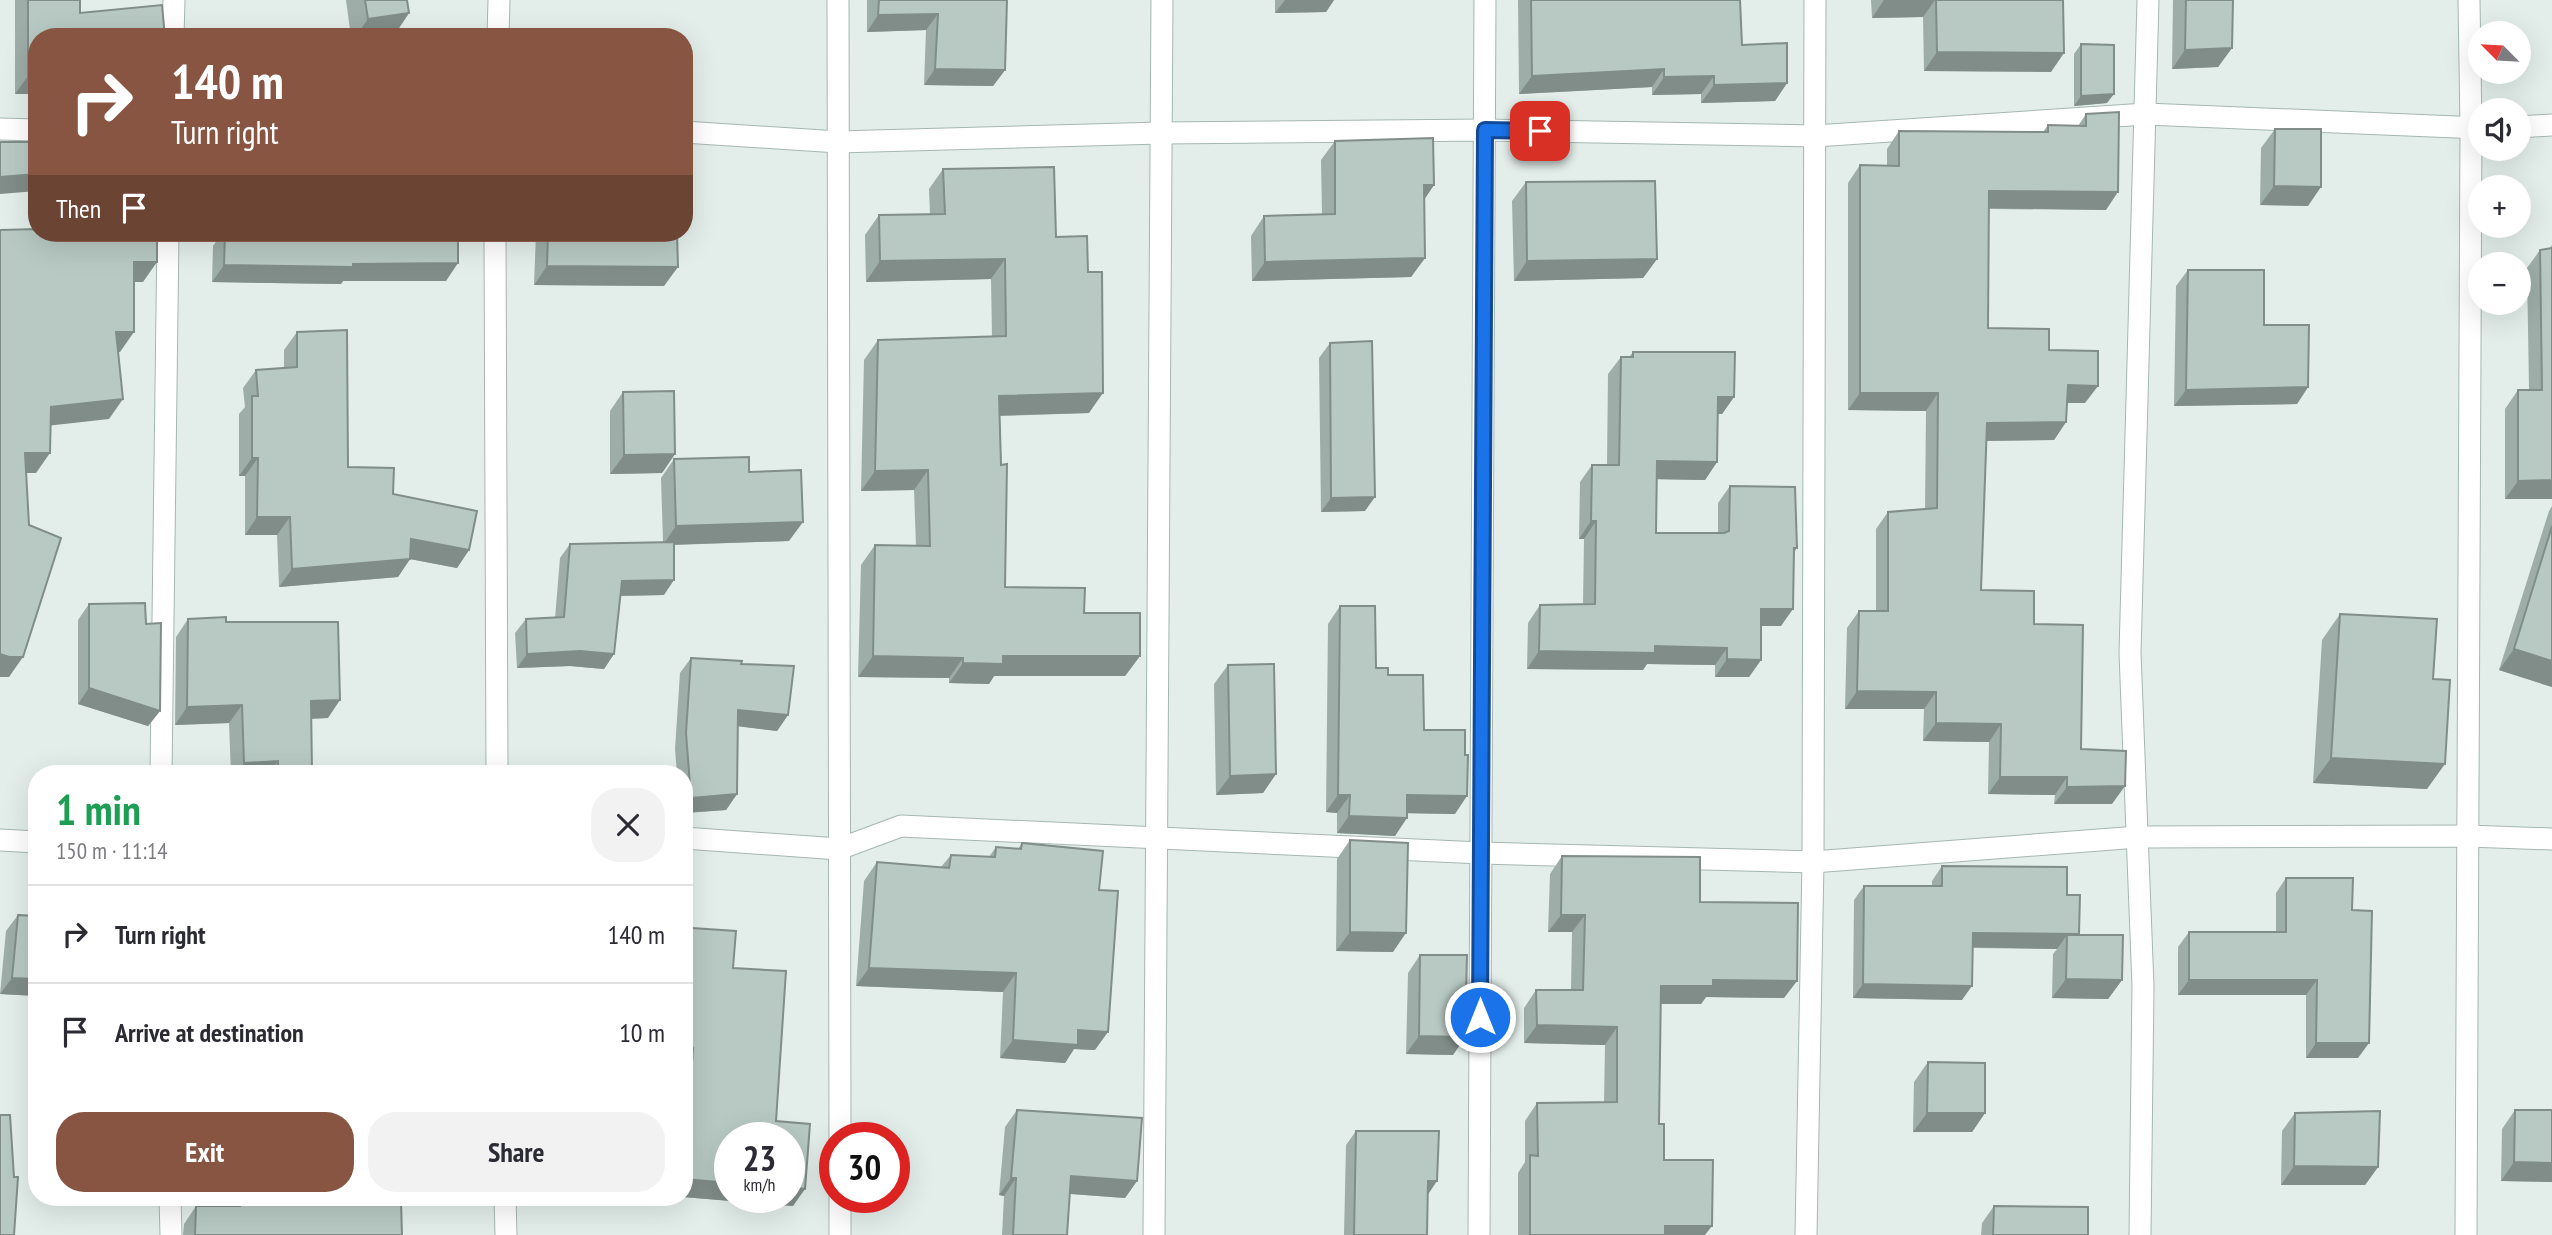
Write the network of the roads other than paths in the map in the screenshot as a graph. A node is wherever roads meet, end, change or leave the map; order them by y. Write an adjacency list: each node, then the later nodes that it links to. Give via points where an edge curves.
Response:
1 (174, 0): 9 (street)
2 (499, 0): 10 (street)
3 (838, 0): 22 (street)
4 (1162, 0): 20 (street)
5 (1485, 0): 18 (street)
6 (1815, 0): 21 (street)
7 (2148, 0): 12 (street)
8 (2469, 0): 11 (street)
9 (173, 28)
10 (498, 28)
11 (2474, 98)
12 (2146, 114): 15 (street); 21 (street); 29 (street, via 2130,653)
13 (2552, 125): 14 (street)
14 (2531, 126)
15 (2468, 128)
16 (0, 129): 17 (street)
17 (28, 130)
18 (1485, 130): 20 (street); 21 (street); 36 (street)
19 (693, 133): 22 (street)
20 (1161, 133): 22 (street); 32 (street)
21 (1815, 136): 37 (street)
22 (838, 142): 35 (street)
23 (2476, 161): 28 (street)
24 (168, 242): 26 (street)
25 (495, 242): 27 (street)
26 (161, 765)
27 (497, 765)
28 (2468, 836): 29 (street); 30 (street); 49 (street)
29 (2138, 837): 37 (street); 48 (street, via 2143,986)
30 (2552, 838)
31 (693, 839): 35 (street)
32 (1156, 839): 35 (street, via 901,826); 36 (street); 45 (street)
33 (0, 840): 34 (street)
34 (28, 842)
35 (839, 849): 38 (street)
36 (1481, 853): 37 (street); 46 (street)
37 (1813, 862): 47 (street)
38 (840, 1122)
39 (170, 1206): 42 (street)
40 (505, 1206): 43 (street)
41 (840, 1213): 44 (street)
42 (171, 1235)
43 (506, 1235)
44 (840, 1235)
45 (1154, 1235)
46 (1479, 1235)
47 (1806, 1235)
48 (2140, 1235)
49 (2466, 1235)

